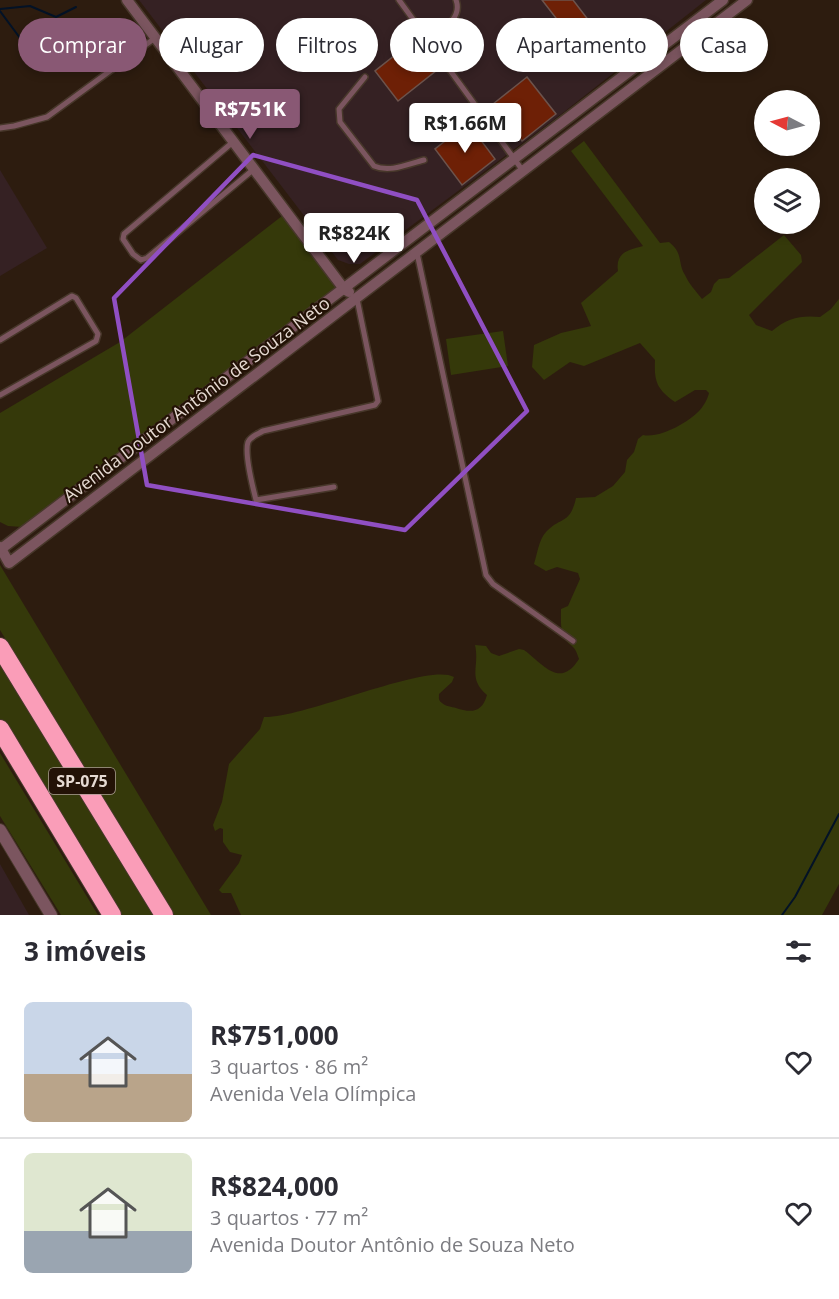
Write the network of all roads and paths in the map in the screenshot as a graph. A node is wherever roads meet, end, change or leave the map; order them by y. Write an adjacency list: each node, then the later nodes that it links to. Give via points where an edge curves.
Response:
1 (399, 0): 6 (lane)
2 (456, 0): 7 (lane)
3 (723, 0): 13 (street, Avenida Doutor Antônio de Souza Neto)
4 (747, 0): 16 (street, Avenida Doutor Antônio de Souza Neto)
5 (130, 1): 8 (street)
6 (412, 18)
7 (454, 18)
8 (155, 38): 11 (lane, via 47,117); 12 (street)
9 (452, 72): 13 (lane)
10 (365, 77): 14 (lane, via 339,109 340,122 374,166 390,169)
11 (0, 128)
12 (233, 142): 15 (street); 15 (lane, via 124,234 133,254 141,260 147,258)
13 (515, 159): 16 (lane); 17 (street, Avenida Doutor Antônio de Souza Neto)
14 (424, 160)
15 (254, 169): 20 (street)
16 (523, 171): 18 (street, Avenida Doutor Antônio de Souza Neto)
17 (455, 204): 18 (lane); 20 (street, Avenida Doutor Antônio de Souza Neto)
18 (463, 216): 19 (street, Avenida Doutor Antônio de Souza Neto)
19 (417, 253): 21 (street, Avenida Doutor Antônio de Souza Neto); 28 (lane, via 486,575 493,584)
20 (345, 289): 21 (street); 24 (street, Avenida Doutor Antônio de Souza Neto)
21 (357, 297): 25 (lane, via 378,401 375,405 263,431 248,443 256,500); 26 (street, Avenida Doutor Antônio de Souza Neto)
22 (0, 340): 23 (lane, via 72,296 98,334 96,341)
23 (0, 395)
24 (88, 484): 26 (street); 27 (street, Avenida Doutor Antônio de Souza Neto)
25 (334, 487)
26 (97, 495): 27 (street, Avenida Doutor Antônio de Souza Neto, via 9,563)
27 (1, 548)
28 (573, 640)
29 (0, 647): 34 (highway, SP-075)
30 (0, 729): 33 (highway, SP-075)
31 (0, 830): 32 (street)
32 (51, 915)
33 (112, 915)
34 (164, 915)

